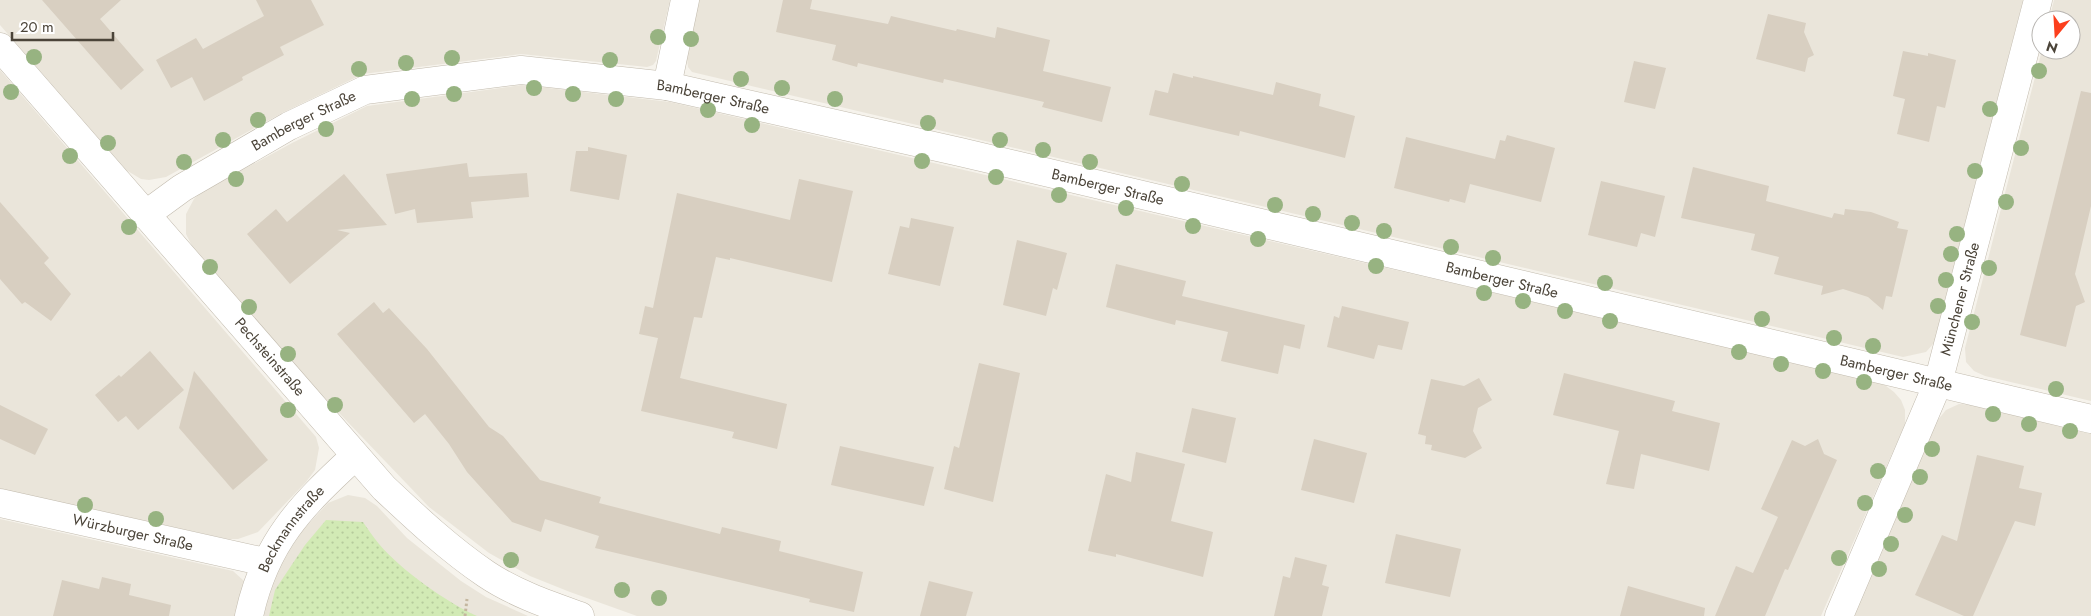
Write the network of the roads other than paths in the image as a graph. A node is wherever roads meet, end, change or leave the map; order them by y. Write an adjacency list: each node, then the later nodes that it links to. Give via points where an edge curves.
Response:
1 (684, 0): 4 (street)
2 (2038, 0): 6 (street, Münchener Straße)
3 (0, 48): 5 (street, Pechsteinstraße)
4 (667, 86): 5 (street, Bamberger Straße, via 521,70 366,90 289,126 182,188); 6 (street, Bamberger Straße)
5 (145, 215): 8 (street, Pechsteinstraße)
6 (1938, 383): 7 (street, Bamberger Straße); 13 (street, Münchener Straße)
7 (2091, 419)
8 (354, 457): 10 (street, Beckmannstraße, via 320,489 279,537); 12 (street, Pechsteinstraße, via 414,516 487,575)
9 (0, 503): 10 (street, Würzburger Straße)
10 (265, 562): 11 (street, Beckmannstraße)
11 (249, 616)
12 (580, 616)
13 (1838, 616)

